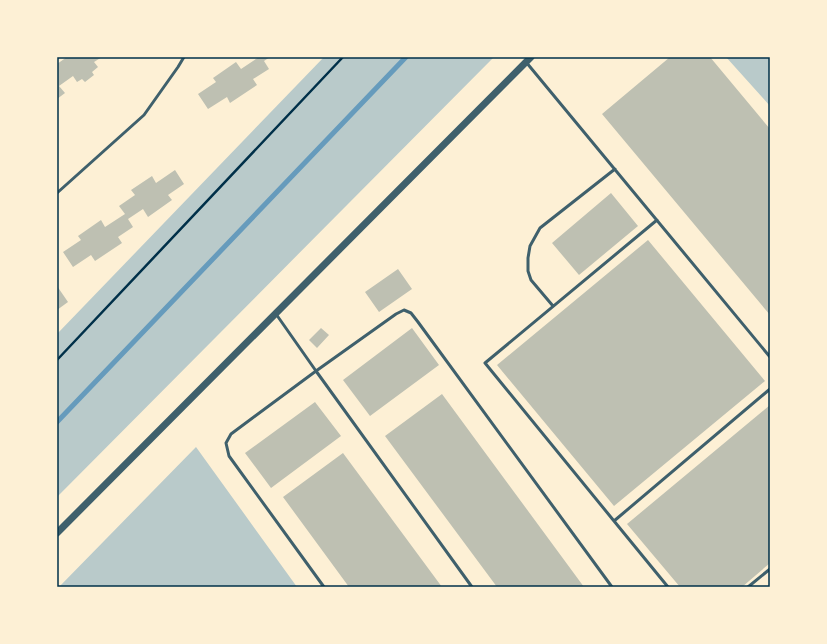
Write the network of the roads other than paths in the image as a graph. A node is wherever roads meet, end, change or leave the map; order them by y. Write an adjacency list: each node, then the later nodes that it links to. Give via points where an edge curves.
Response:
1 (184, 57): 4 (lane, via 144,115)
2 (529, 59): 3 (lane); 7 (street)
3 (615, 169): 5 (lane); 6 (lane, via 540,228 530,246 528,271 531,280)
4 (57, 193)
5 (657, 220): 6 (lane); 8 (lane)
6 (553, 306): 11 (lane, via 485,363)
7 (276, 314): 9 (lane); 12 (street)
8 (770, 357)
9 (316, 371): 14 (lane, via 231,434 226,444 230,456); 15 (lane); 16 (lane, via 396,314 404,310 411,313)
10 (770, 389): 11 (lane)
11 (614, 521): 17 (lane)
12 (57, 533)
13 (770, 569): 18 (lane)
14 (324, 587)
15 (472, 587)
16 (612, 587)
17 (668, 587)
18 (748, 587)

